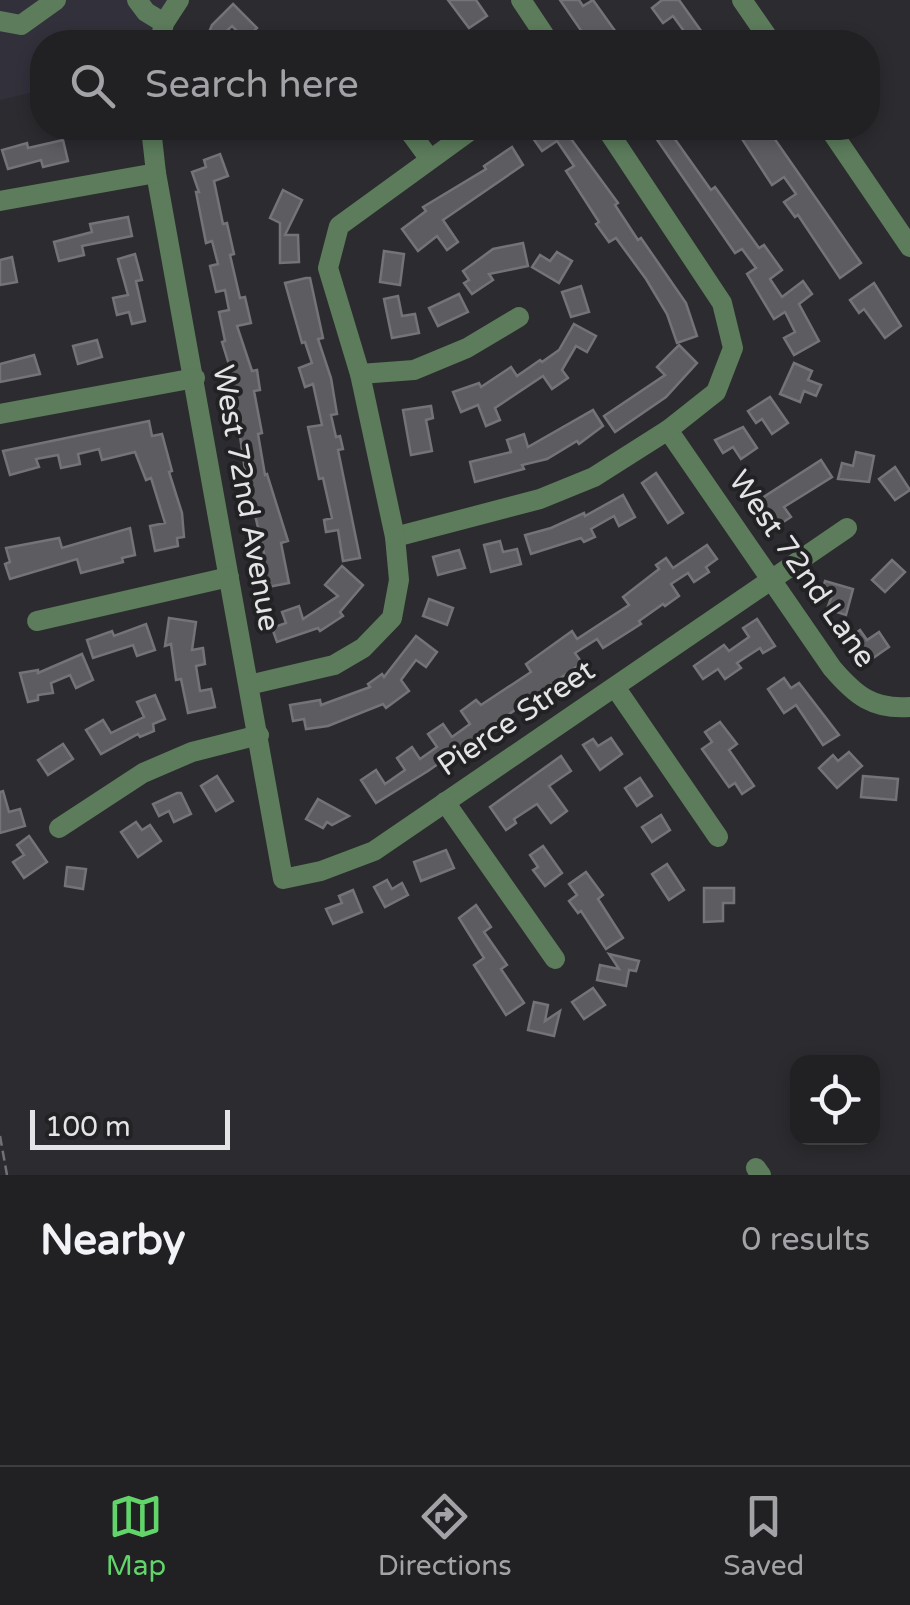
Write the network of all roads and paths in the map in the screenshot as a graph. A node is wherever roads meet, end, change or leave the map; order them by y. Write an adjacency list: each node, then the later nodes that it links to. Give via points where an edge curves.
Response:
1 (56, 0): 6 (street, via 21,25)
2 (137, 0): 7 (street)
3 (180, 0): 8 (street)
4 (520, 0): 9 (street)
5 (742, 0): 10 (street)
6 (0, 21)
7 (160, 30)
8 (164, 30)
9 (541, 30)
10 (763, 30)
11 (152, 140): 17 (street, West 72nd Avenue)
12 (415, 140): 16 (street)
13 (456, 140): 16 (street)
14 (614, 140): 24 (street, via 722,303 733,348 716,392)
15 (837, 140): 19 (street)
16 (428, 158): 21 (street, via 339,226 328,268)
17 (156, 173): 18 (street); 22 (street, West 72nd Avenue)
18 (0, 201)
19 (910, 247)
20 (519, 317): 21 (street, via 414,370)
21 (360, 374): 26 (street)
22 (195, 378): 23 (street); 27 (street, West 72nd Avenue)
23 (0, 414)
24 (668, 430): 26 (street, via 594,477 540,499); 28 (street, West 72nd Lane)
25 (847, 528): 28 (street, Pierce Street)
26 (395, 537): 30 (street, via 392,618 334,665)
27 (229, 577): 29 (street); 30 (street, West 72nd Avenue)
28 (770, 579): 31 (street, Pierce Street); 32 (street, West 72nd Lane, via 854,693 889,709)
29 (37, 621)
30 (249, 684): 33 (street, West 72nd Avenue)
31 (615, 687): 34 (street, Pierce Street); 36 (street)
32 (910, 707)
33 (259, 735): 35 (street, via 143,773); 37 (street, West 72nd Avenue)
34 (445, 802): 37 (street, Pierce Street, via 374,851); 38 (street)
35 (59, 828)
36 (718, 837)
37 (283, 879)
38 (555, 959)
39 (0, 1136): 40 (path)
40 (7, 1175)

